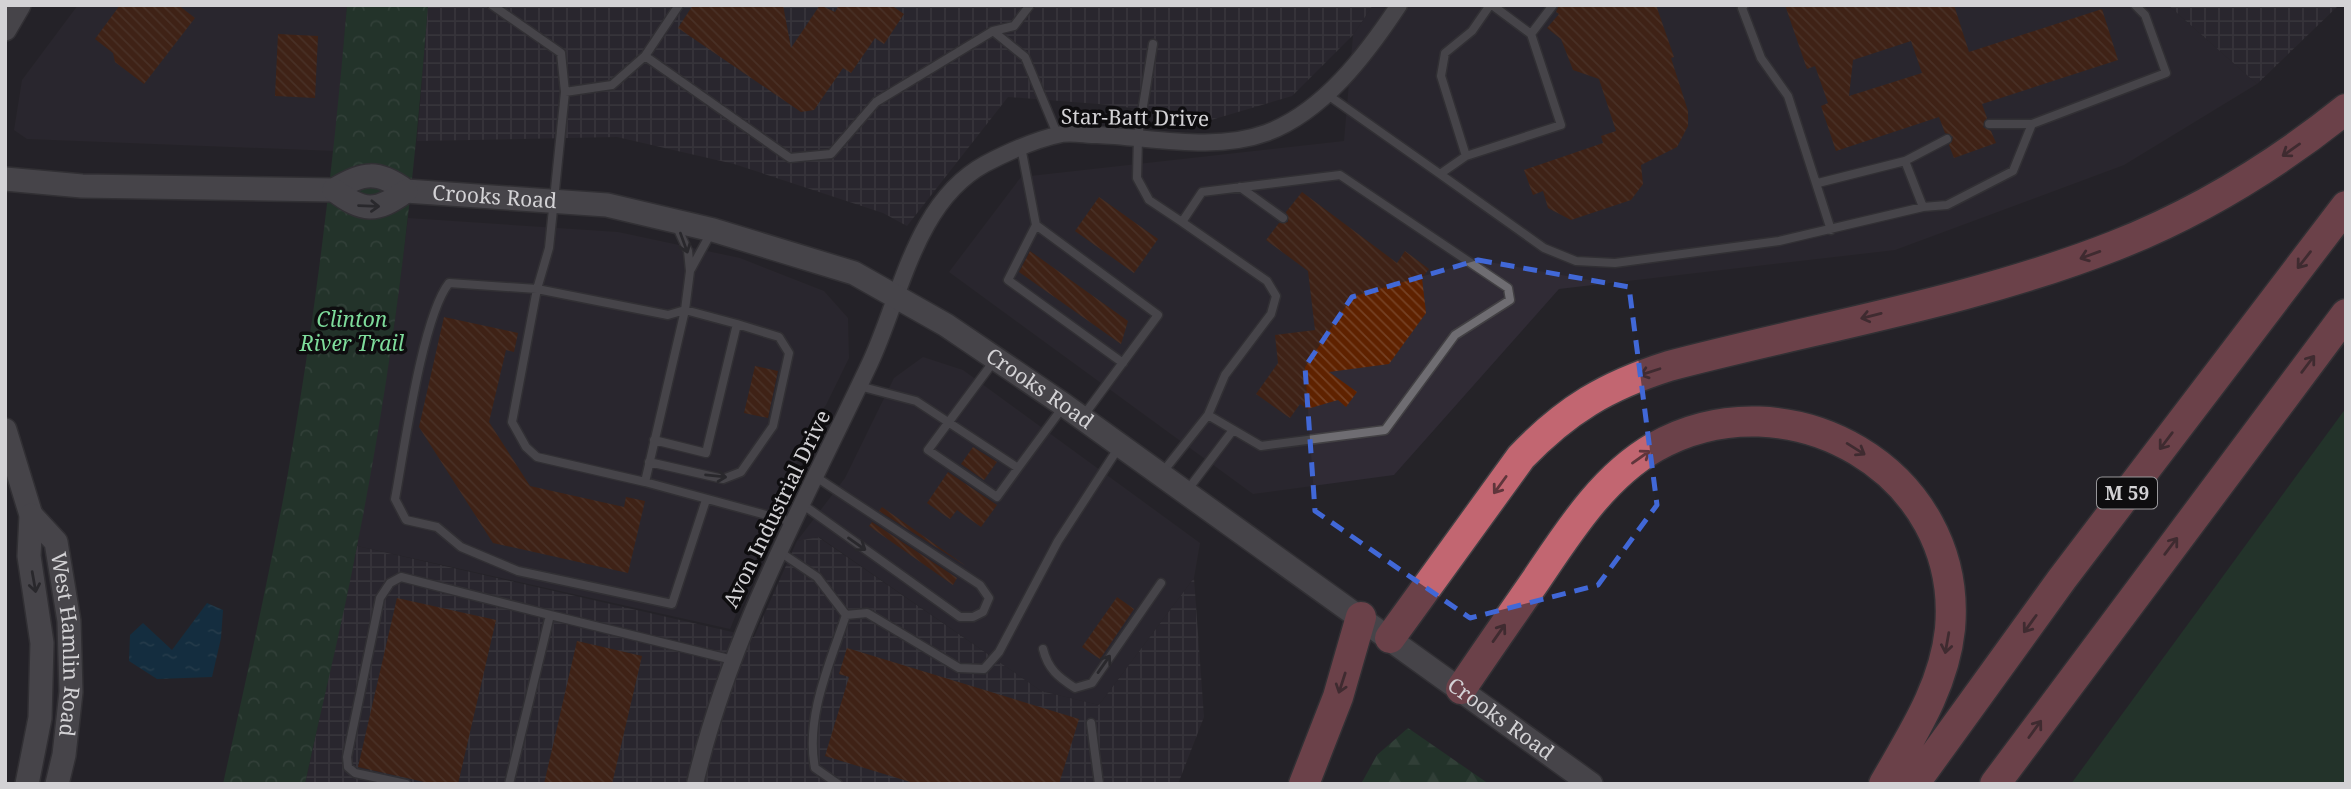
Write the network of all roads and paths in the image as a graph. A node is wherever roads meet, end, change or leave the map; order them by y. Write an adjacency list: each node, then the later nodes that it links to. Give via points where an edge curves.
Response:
1 (19, 5): 12 (main road)
2 (492, 5): 11 (lane)
3 (509, 5): 11 (lane)
4 (679, 5): 16 (lane)
5 (1030, 5): 13 (lane, via 1014,26)
6 (1399, 5): 18 (street, Star-Batt Drive, via 1365,54)
7 (1491, 5): 14 (lane); 26 (lane, via 1472,32 1445,53 1441,76)
8 (1553, 5): 14 (lane)
9 (1744, 5): 30 (lane, via 1761,58 1788,96)
10 (2135, 5): 21 (lane, via 2145,15 2166,73)
11 (503, 13): 17 (lane, via 561,53)
12 (5, 29)
13 (993, 31): 16 (lane, via 876,102 831,154 790,158); 22 (lane, via 1025,57)
14 (1531, 34): 26 (lane, via 1561,125)
15 (1153, 44): 23 (lane)
16 (645, 56): 17 (lane, via 612,85)
17 (565, 92): 32 (lane)
18 (1325, 93): 23 (street, Star-Batt Drive, via 1298,117 1264,134 1212,142); 28 (lane)
19 (2346, 109): 72 (highway, one-way to 72, via 2228,191 2116,245 1991,285 1669,366 1591,397 1521,457)
20 (1989, 124): 21 (lane)
21 (2032, 124): 34 (lane, via 2012,171 1947,205)
22 (1058, 136): 23 (street, Star-Batt Drive); 25 (street, Star-Batt Drive)
23 (1138, 137): 37 (lane, via 1137,178 1149,200)
24 (1947, 139): 27 (lane)
25 (1021, 148): 38 (lane); 43 (street, Star-Batt Drive, via 963,179 913,251)
26 (1466, 156): 28 (lane)
27 (1905, 161): 30 (lane); 34 (lane)
28 (1440, 174): 40 (lane, via 1544,248 1576,261 1615,264)
29 (5, 179): 32 (main road, Crooks Road, via 82,186 334,190 356,176 386,177 405,191)
30 (1818, 183): 40 (lane)
31 (1240, 187): 36 (lane); 37 (lane, via 1202,192); 54 (lane, via 1340,175 1508,288 1510,300 1455,335 1385,430 1261,446)
32 (553, 202): 35 (main road, Crooks Road, via 607,205); 42 (lane, via 550,248)
33 (2346, 206): 87 (highway, M 59, one-way to 87, via 2071,568)
34 (1923, 207): 40 (lane)
35 (669, 218): 39 (main road, Crooks Road); 41 (lane, one-way to 41, via 683,237)
36 (1283, 218)
37 (1182, 222): 51 (lane, via 1267,281 1276,296 1271,314 1225,375)
38 (1036, 225): 48 (lane, via 1008,280); 48 (lane, via 1158,315)
39 (713, 230): 41 (lane); 43 (main road, Crooks Road, via 854,273)
40 (1831, 230)
41 (690, 271): 44 (lane)
42 (537, 289): 44 (lane, via 668,315); 61 (lane, via 513,422 517,433 537,457); 63 (lane, via 449,283 439,296 395,499 406,520 437,527 461,547 518,570 672,604)
43 (897, 298): 47 (main road, Crooks Road); 49 (street, Avon Industrial Drive)
44 (685, 310): 46 (lane); 55 (lane)
45 (2346, 314): 88 (highway, one-way to 45)
46 (737, 324): 55 (lane, via 706,453); 57 (lane, one-way to 46, via 723,479 741,472 773,426 789,353 779,337)
47 (996, 358): 50 (main road, Crooks Road); 52 (lane)
48 (1123, 363): 50 (lane)
49 (859, 386): 52 (lane, via 916,401); 60 (street, Avon Industrial Drive)
50 (1073, 412): 56 (main road, Crooks Road); 58 (lane)
51 (1208, 415): 54 (lane); 59 (lane)
52 (948, 422): 58 (lane); 58 (lane, via 928,450 997,498)
53 (5, 430): 65 (main road, West Hamlin Road)
54 (1233, 430): 62 (lane)
55 (654, 440): 57 (lane)
56 (1120, 445): 59 (main road, Crooks Road); 70 (lane, via 1058,541 999,652 984,669 959,668 867,613)
57 (649, 462): 61 (lane)
58 (1018, 468)
59 (1161, 474): 62 (main road, Crooks Road)
60 (816, 477): 64 (street, Avon Industrial Drive); 64 (lane, one-way to 60, via 960,617 984,612 989,598 979,585)
61 (645, 482): 63 (lane)
62 (1186, 492): 71 (main road, Crooks Road)
63 (706, 500): 66 (lane)
64 (802, 504): 66 (street, Avon Industrial Drive)
65 (31, 515): 77 (main road, West Hamlin Road, one-way to 77, via 29,556 40,619 42,693); 78 (main road, West Hamlin Road, via 56,542 69,621 71,692)
66 (792, 522): 67 (street, Avon Industrial Drive)
67 (777, 550): 70 (lane, via 817,577); 74 (street, Avon Industrial Drive)
68 (1161, 583): 73 (lane, one-way to 68, via 1047,665 1058,677 1075,688 1091,683)
69 (550, 615): 74 (lane); 79 (lane, via 401,577 390,583 380,598 347,757 348,767 355,773); 80 (lane)
70 (846, 615): 82 (lane, via 810,743 815,768)
71 (1361, 617): 72 (main road, Crooks Road); 84 (highway, one-way to 84, via 1338,697)
72 (1390, 638): 75 (main road, Crooks Road)
73 (1043, 649)
74 (733, 660): 81 (street, Avon Industrial Drive)
75 (1461, 689): 85 (main road, Crooks Road); 86 (highway, one-way to 86, via 1569,531 1633,462 1675,437 1725,422 1797,425 1841,440 1884,468 1915,505 1942,561 1950,628 1940,675)
76 (1091, 723): 83 (lane)
77 (27, 784)
78 (57, 784)
79 (407, 784)
80 (509, 784)
81 (695, 784)
82 (838, 784)
83 (1099, 784)
84 (1304, 784)
85 (1591, 784)
86 (1884, 784)
87 (1914, 784)
88 (1995, 784)

